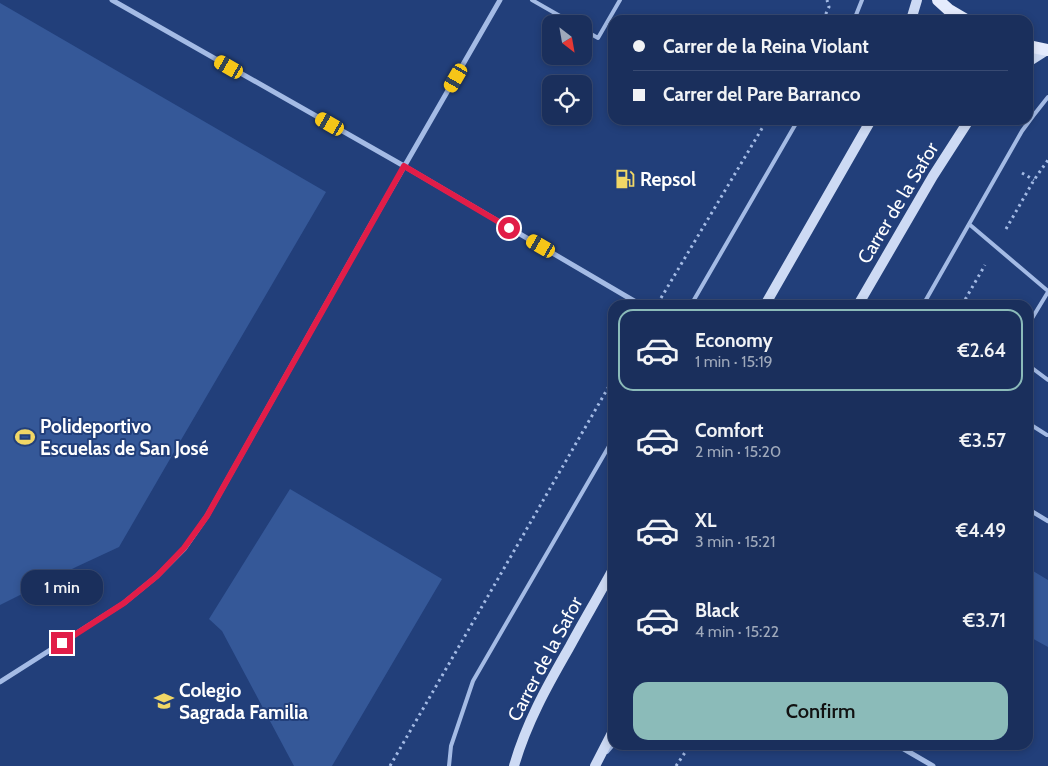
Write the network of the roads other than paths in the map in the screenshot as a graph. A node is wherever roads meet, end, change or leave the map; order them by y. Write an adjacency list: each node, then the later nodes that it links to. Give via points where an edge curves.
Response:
1 (112, 0): 24 (street)
2 (500, 0): 24 (street)
3 (532, 0): 8 (lane)
4 (620, 0): 9 (lane)
5 (862, 0): 10 (lane)
6 (917, 0): 11 (main road)
7 (938, 0): 12 (main road)
8 (558, 15)
9 (611, 15)
10 (856, 15)
11 (912, 15)
12 (958, 15)
13 (608, 21): 14 (lane, via 598,38)
14 (592, 35)
15 (1033, 47): 16 (main road)
16 (1047, 50): 17 (main road)
17 (1033, 59)
18 (1048, 97): 19 (lane)
19 (1033, 116)
20 (795, 125): 28 (lane)
21 (868, 125): 29 (main road)
22 (966, 125): 30 (main road, Carrer de la Safor, via 932,176)
23 (1026, 125): 25 (lane)
24 (404, 166): 27 (street); 41 (street, via 207,516 184,548 124,603)
25 (969, 224): 26 (lane); 31 (lane)
26 (1048, 291): 32 (lane)
27 (632, 300)
28 (694, 300)
29 (768, 300)
30 (861, 300)
31 (925, 300)
32 (1033, 316)
33 (1033, 369): 34 (lane)
34 (1048, 380)
35 (1033, 425): 36 (lane)
36 (1047, 435)
37 (608, 448): 47 (lane, via 473,681 451,746)
38 (1033, 512): 39 (street)
39 (1048, 521)
40 (608, 578): 48 (main road, Carrer de la Safor, via 549,682 530,721)
41 (0, 682)
42 (608, 741): 46 (main road)
43 (608, 750): 46 (lane)
44 (904, 750): 45 (street)
45 (924, 763): 49 (street)
46 (595, 765)
47 (449, 766)
48 (514, 766)
49 (933, 766)

